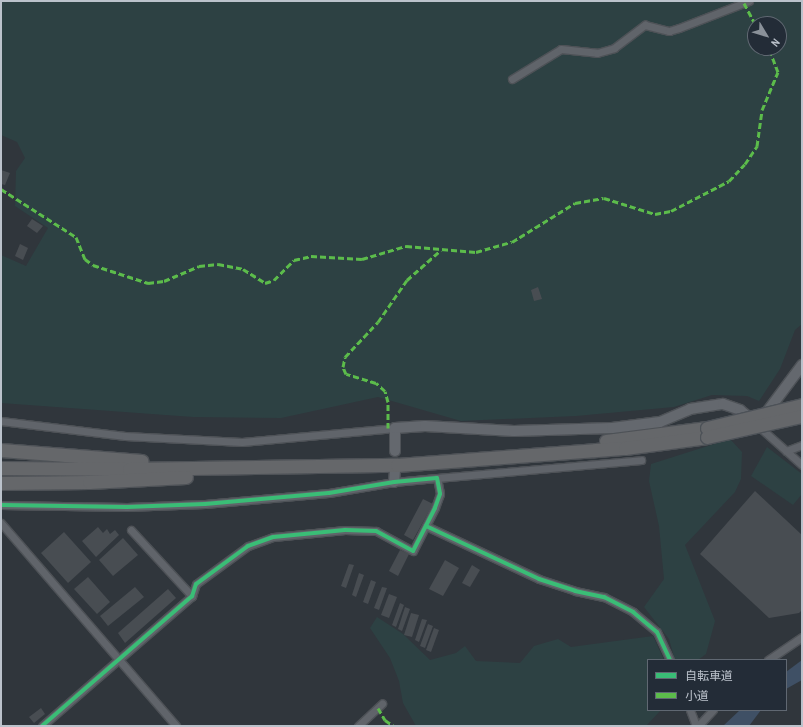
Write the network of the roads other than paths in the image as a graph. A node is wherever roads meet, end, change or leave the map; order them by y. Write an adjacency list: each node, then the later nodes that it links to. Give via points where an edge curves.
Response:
1 (749, 1): 2 (street, via 679,28 669,30 645,25 614,48 597,54 561,49)
2 (512, 79)
3 (802, 365): 7 (street)
4 (802, 405): 9 (highway, bridge)
5 (802, 416): 9 (highway, bridge)
6 (1, 421): 8 (street, via 125,436 242,442)
7 (757, 425): 8 (street, via 740,410 723,404 690,409 660,422 612,428 514,431 425,426); 13 (street)
8 (395, 428): 12 (street)
9 (707, 433): 16 (highway, via 400,456); 18 (highway, via 669,444 579,452 397,465)
10 (802, 446): 13 (street)
11 (1, 450): 16 (highway)
12 (395, 451)
13 (786, 451): 17 (street)
14 (1, 460): 16 (highway)
15 (641, 460): 21 (street)
16 (142, 461)
17 (802, 465)
18 (303, 466): 19 (highway, via 129,470); 23 (highway, via 240,474)
19 (1, 468)
20 (395, 470): 22 (street)
21 (437, 478): 22 (street); 26 (street, via 440,494)
22 (394, 482): 24 (street, via 329,494 205,504 127,507)
23 (1, 483)
24 (1, 505)
25 (1, 523): 32 (street)
26 (426, 526): 28 (street, via 413,551 376,531 345,530 273,537 248,546 226,560 196,584); 30 (street, via 539,579 604,597 633,612 657,632)
27 (131, 530): 28 (street)
28 (192, 596): 32 (street)
29 (802, 638): 31 (street)
30 (670, 659)
31 (770, 659)
32 (118, 660): 36 (street); 37 (street)
33 (382, 704): 38 (street)
34 (690, 711): 39 (street)
35 (712, 711): 39 (street)
36 (42, 726)
37 (176, 726)
38 (358, 726)
39 (697, 726)

